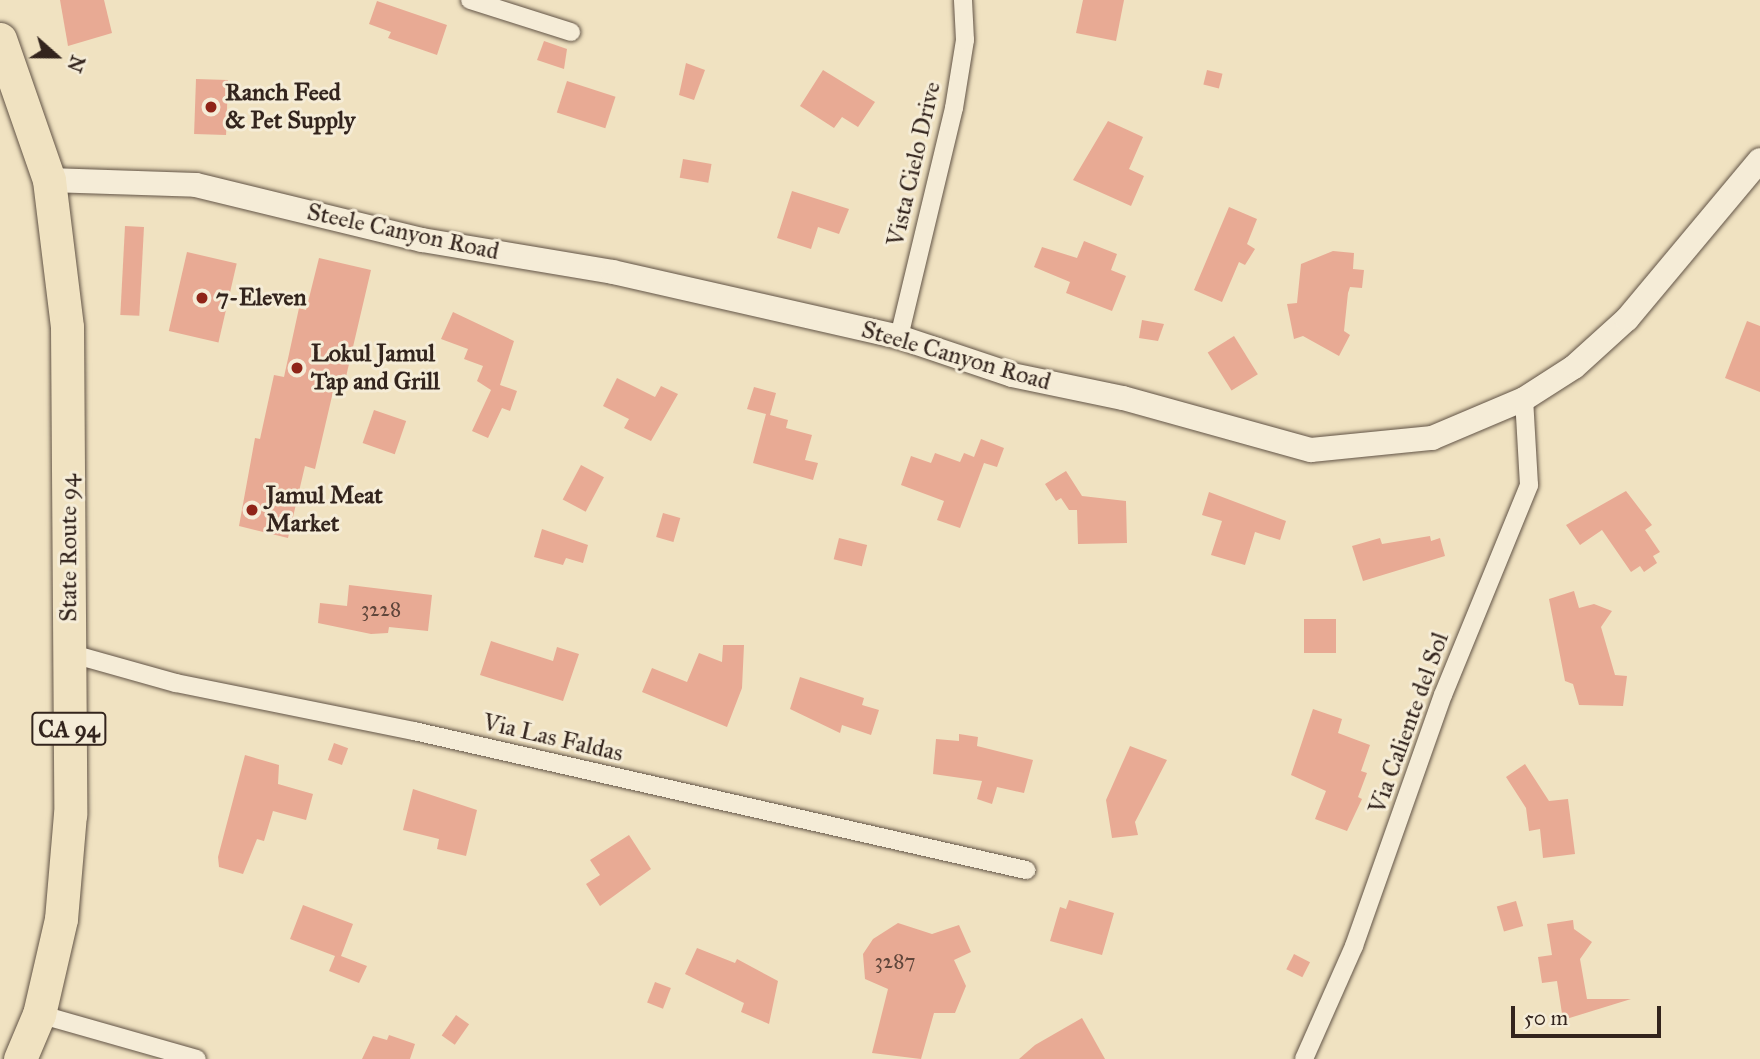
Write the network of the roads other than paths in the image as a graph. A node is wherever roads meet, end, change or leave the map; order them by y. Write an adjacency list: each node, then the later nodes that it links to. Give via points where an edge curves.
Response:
1 (470, 0): 3 (street)
2 (962, 0): 7 (street, Vista Cielo Drive, via 965,40 954,108)
3 (571, 32)
4 (0, 39): 6 (highway, State Route 94 / CA 94)
5 (1760, 160): 8 (street, Steele Canyon Road, via 1627,319 1574,367)
6 (49, 180): 7 (street, Steele Canyon Road, via 196,185 422,240 613,272); 9 (highway, State Route 94 / CA 94, via 67,327)
7 (900, 337): 8 (street, Steele Canyon Road, via 1012,375 1123,398 1311,450 1432,438)
8 (1524, 399): 14 (street, Via Caliente del Sol, via 1529,485 1443,695 1354,946)
9 (69, 653): 10 (street, Via Las Faldas, via 176,683 414,731); 11 (highway, State Route 94 / CA 94, via 70,814 61,919)
10 (1027, 870)
11 (39, 1014): 12 (highway, State Route 94 / CA 94); 13 (street)
12 (20, 1059)
13 (197, 1059)
14 (1304, 1059)

